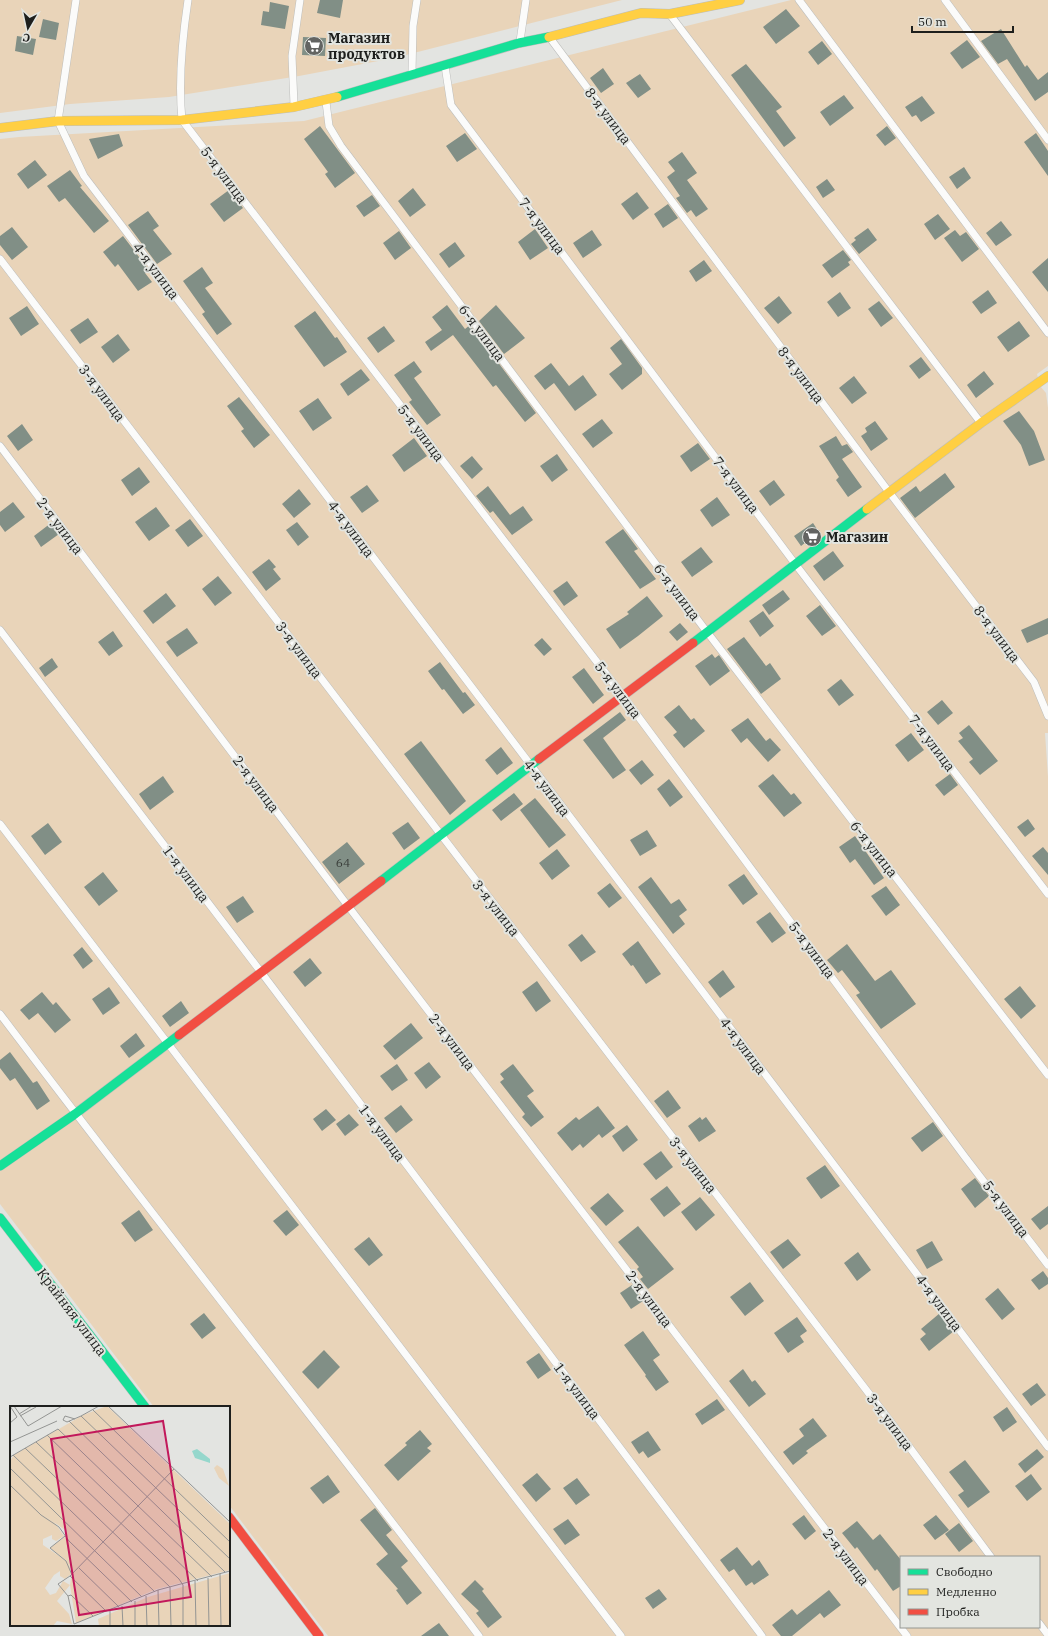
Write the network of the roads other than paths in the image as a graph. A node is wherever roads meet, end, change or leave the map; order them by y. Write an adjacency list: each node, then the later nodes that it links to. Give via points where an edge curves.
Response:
1 (76, 0): 17 (lane)
2 (188, 0): 16 (lane, via 182,40)
3 (300, 0): 15 (lane, via 292,56)
4 (417, 0): 13 (lane, via 413,26)
5 (526, 0): 11 (lane)
6 (740, 0): 9 (street)
7 (799, 0): 21 (lane)
8 (945, 0): 19 (lane)
9 (670, 14): 10 (street, via 641,10); 23 (lane)
10 (549, 37): 11 (street); 25 (lane, 8-я улица)
11 (519, 43): 12 (street)
12 (445, 66): 13 (street); 26 (lane, 7-я улица, via 451,105)
13 (412, 76): 14 (street)
14 (326, 100): 15 (street); 28 (lane, 6-я улица, via 329,126 341,146)
15 (294, 107): 16 (street)
16 (182, 120): 17 (street); 29 (lane, 5-я улица)
17 (58, 121): 18 (street); 31 (lane, 4-я улица, via 84,176)
18 (0, 128)
19 (1048, 140)
20 (0, 259): 33 (lane, 3-я улица)
21 (1048, 334)
22 (1048, 376): 23 (street)
23 (981, 423): 25 (street)
24 (0, 446): 35 (lane, 2-я улица)
25 (889, 492): 26 (street); 30 (lane, 8-я улица, via 1034,682)
26 (796, 565): 28 (street); 34 (lane, 7-я улица)
27 (0, 630): 36 (lane, 1-я улица)
28 (707, 632): 29 (street); 39 (lane, 6-я улица)
29 (623, 696): 31 (street); 43 (lane, 5-я улица)
30 (1048, 716)
31 (530, 766): 33 (street); 45 (lane, 4-я улица)
32 (0, 824): 38 (lane)
33 (441, 836): 35 (street); 47 (lane, 3-я улица, via 880,1408)
34 (1048, 894)
35 (348, 906): 36 (street); 49 (lane, 2-я улица)
36 (261, 972): 38 (street); 55 (lane, 1-я улица)
37 (0, 1014): 40 (lane)
38 (167, 1043): 40 (street); 54 (lane)
39 (1048, 1075)
40 (75, 1114): 41 (street); 53 (lane, via 378,1502)
41 (0, 1166)
42 (0, 1218): 44 (street, Крайняя улица)
43 (1048, 1264)
44 (144, 1406)
45 (1048, 1447)
46 (230, 1518): 52 (street)
47 (990, 1556)
48 (1040, 1624): 51 (lane)
49 (900, 1627)
50 (901, 1628): 56 (lane, 2-я улица)
51 (1048, 1635)
52 (319, 1636)
53 (479, 1636)
54 (621, 1636)
55 (762, 1636)
56 (907, 1636)

